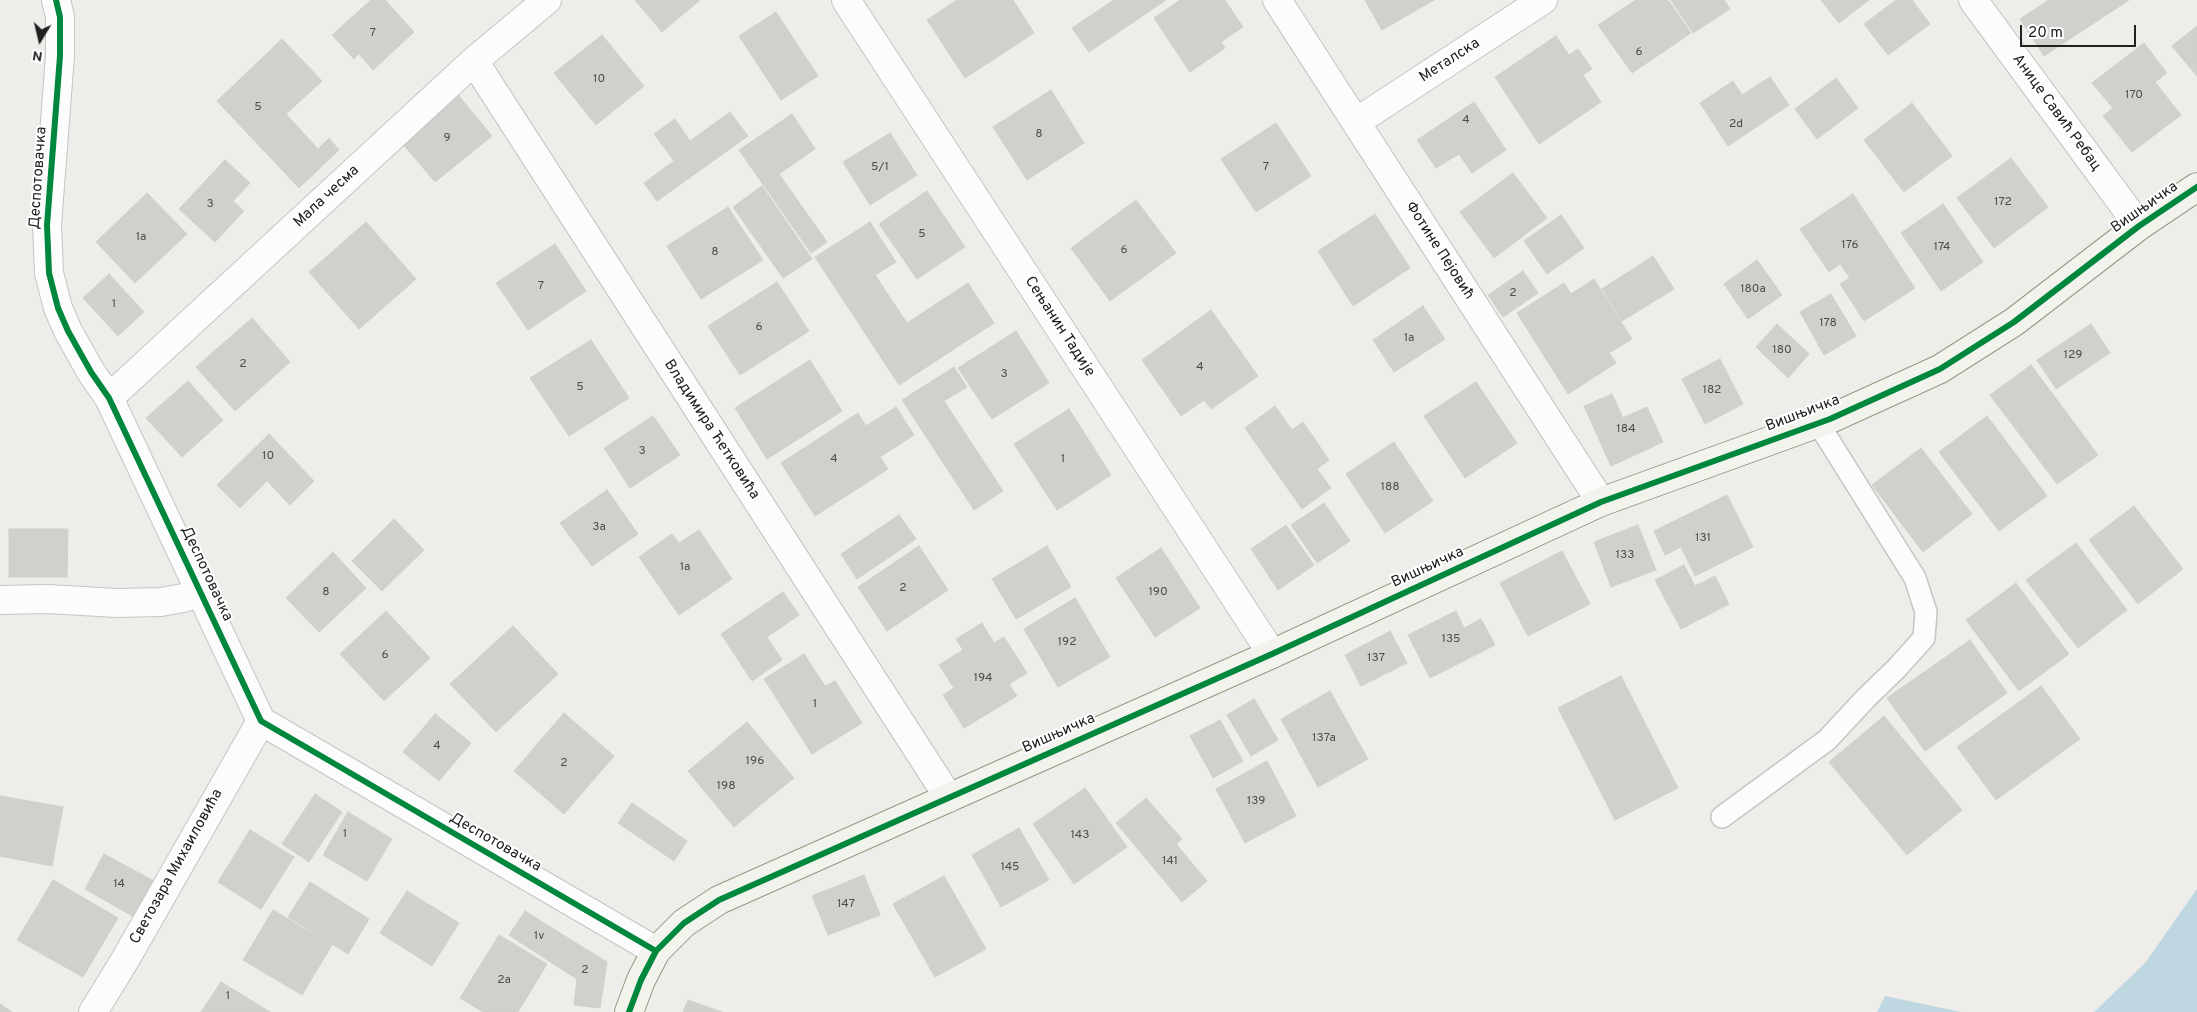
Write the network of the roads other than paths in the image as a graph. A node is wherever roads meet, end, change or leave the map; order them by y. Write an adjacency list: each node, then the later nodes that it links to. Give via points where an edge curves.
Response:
1 (56, 0): 11 (street, Деспотовачка, via 60,17 60,56 47,225 49,273 68,331)
2 (547, 0): 7 (street, Мала чесма)
3 (846, 0): 16 (street, Сењанин Тадије)
4 (1277, 0): 8 (street, Фотине Пејовић)
5 (1543, 0): 8 (street, Металска)
6 (1973, 0): 10 (street, Анице Савић Ребац)
7 (474, 62): 11 (street, Мала чесма); 18 (street, Владимира Ћетковића)
8 (1356, 122): 13 (street, Фотине Пејовић)
9 (2197, 187): 10 (street, Вишњичка)
10 (2139, 226): 12 (street, Вишњичка, via 2014,322 1940,369)
11 (109, 398): 14 (street, Деспотовачка)
12 (1818, 423): 13 (street, Вишњичка); 19 (lane, via 1915,578 1926,612 1924,638 1827,740)
13 (1601, 502): 16 (street, Вишњичка)
14 (201, 592): 15 (street, via 161,602); 17 (street, Деспотовачка)
15 (0, 600)
16 (1272, 654): 18 (street, Вишњичка)
17 (261, 721): 20 (street, Деспотовачка); 21 (street, Светозара Михаиловића)
18 (949, 798): 20 (street, Вишњичка, via 719,900 684,923)
19 (1722, 817)
20 (656, 951): 22 (street, Вишњичка)
21 (92, 1012)
22 (629, 1012)

